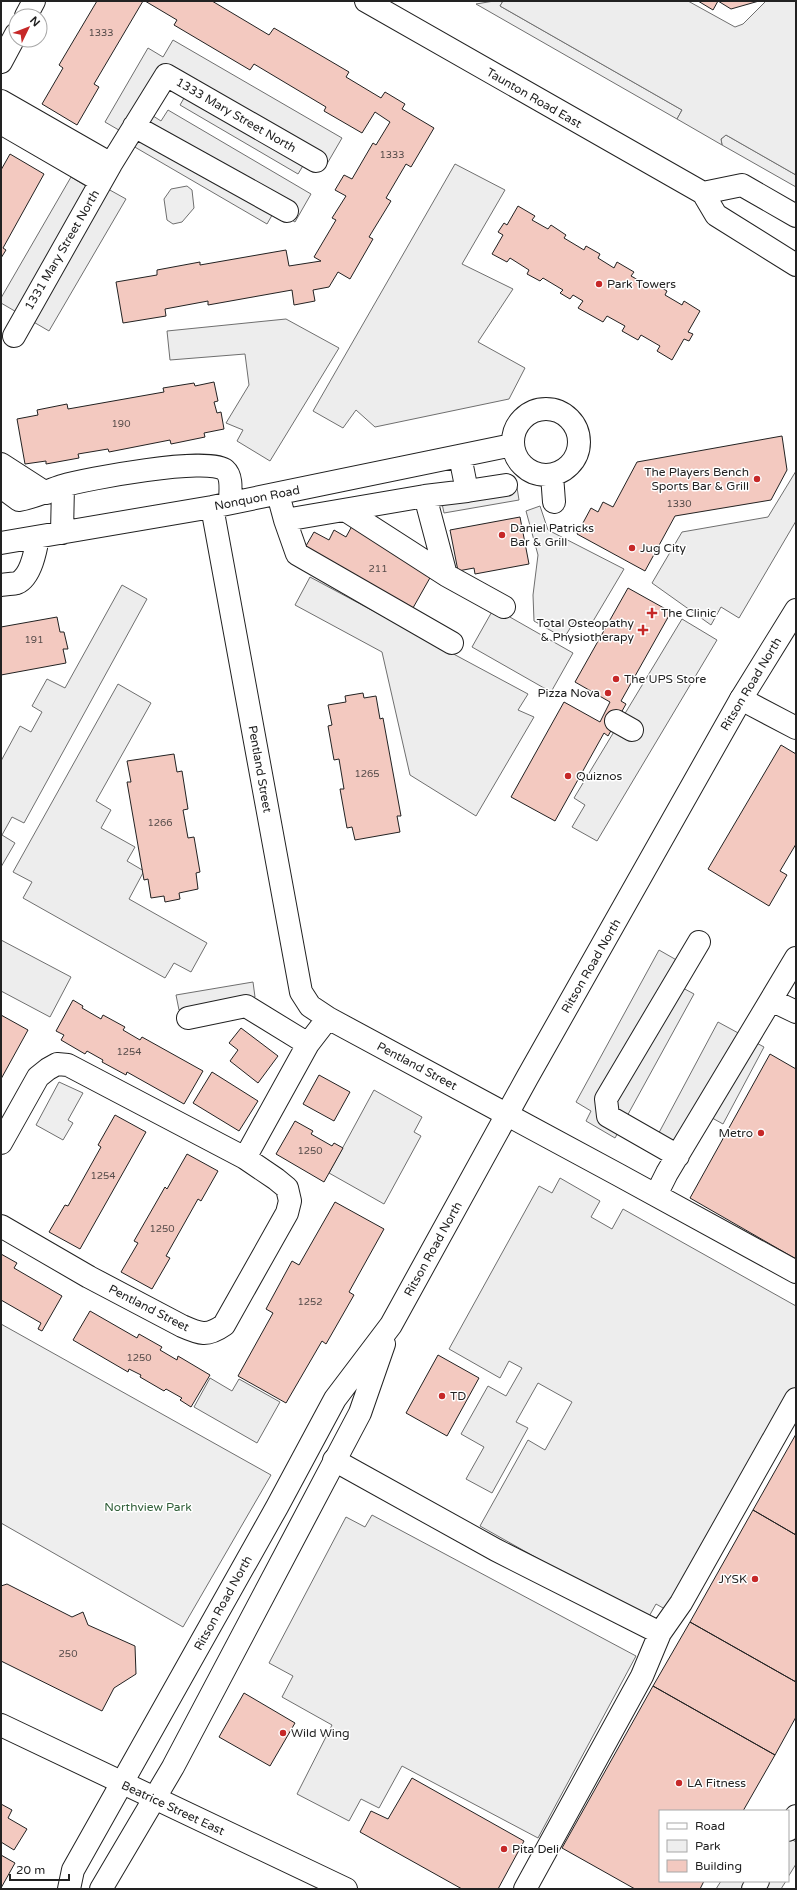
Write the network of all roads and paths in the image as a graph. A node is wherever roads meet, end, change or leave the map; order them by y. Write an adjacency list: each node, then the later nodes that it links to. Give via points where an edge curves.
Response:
1 (366, 1): 9 (main road, Taunton Road East)
2 (8, 48): 3 (main road)
3 (1, 62)
4 (1, 101): 8 (main road)
5 (1, 123): 8 (main road, 1331 Mary Street North)
6 (134, 126): 7 (main road, 1333 Mary Street North, via 166,75); 8 (main road, 1333 Mary Street North); 10 (main road)
7 (316, 161)
8 (106, 172): 13 (main road, 1331 Mary Street North)
9 (703, 193): 11 (main road, via 742,185); 12 (main road, Taunton Road East, via 716,215)
10 (287, 211)
11 (796, 216)
12 (796, 265)
13 (14, 336)
14 (512, 445): 15 (main road, Nonquon Road); 18 (main road, via 520,463 529,470 540,475); 18 (main road, via 515,430 523,418 532,412 543,409 562,413 571,420 578,432 580,444 573,462)
15 (460, 456): 17 (main road, Nonquon Road); 23 (main road)
16 (1, 464): 22 (main road)
17 (394, 470): 19 (main road, Nonquon Road); 26 (main road)
18 (552, 475): 27 (main road)
19 (352, 478): 24 (main road, Nonquon Road); 29 (main road)
20 (506, 485): 23 (main road)
21 (1, 487): 22 (main road, Pentland Street, via 19,500 34,498)
22 (54, 489): 28 (main road, Pentland Street, via 102,477 192,465 214,466 221,467 230,478); 31 (main road)
23 (467, 491): 25 (main road)
24 (278, 494): 28 (main road, Nonquon Road); 30 (main road)
25 (425, 496): 26 (main road); 34 (main road)
26 (400, 501): 29 (main road)
27 (554, 502)
28 (221, 505): 31 (main road, Nonquon Road); 46 (main road, Pentland Street, via 301,992 310,1006)
29 (353, 509): 30 (main road); 34 (main road)
30 (285, 520): 38 (main road, via 297,554)
31 (62, 533): 32 (main road, Nonquon Road)
32 (38, 536): 33 (main road, Nonquon Road); 35 (main road, via 34,556 25,576 18,582)
33 (1, 543)
34 (446, 575): 36 (main road)
35 (1, 585)
36 (504, 607)
37 (796, 610): 39 (main road, Ritson Road North)
38 (452, 643)
39 (741, 699): 40 (main road); 48 (main road, Ritson Road North)
40 (796, 728)
41 (699, 942): 50 (main road, via 606,1099 608,1116)
42 (796, 958): 43 (main road)
43 (771, 1000): 44 (main road); 50 (main road)
44 (796, 1012)
45 (188, 1018): 47 (main road, via 246,1006)
46 (328, 1018): 47 (main road); 48 (main road, Pentland Street)
47 (308, 1044): 51 (main road)
48 (507, 1114): 52 (main road, Pentland Street); 55 (main road, Ritson Road North)
49 (1, 1142): 51 (main road, Pentland Street, via 38,1077 57,1064 68,1065 82,1071)
50 (678, 1156): 52 (main road)
51 (245, 1158): 53 (main road, Pentland Street, via 276,1178 286,1188 290,1201 287,1213 224,1325 212,1333 196,1332 182,1326 89,1277)
52 (656, 1195): 54 (main road, Pentland Street)
53 (1, 1226)
54 (796, 1272)
55 (391, 1325): 57 (main road, Ritson Road North, via 360,1413); 60 (main road, Ritson Road North, via 335,1399)
56 (796, 1399): 58 (main road, via 681,1604)
57 (334, 1460): 58 (main road, via 496,1550); 61 (main road, Ritson Road North)
58 (660, 1633): 67 (main road, via 642,1676)
59 (1, 1725): 60 (main road, Beatrice Street East)
60 (122, 1784): 61 (main road, Beatrice Street East); 64 (main road, Ritson Road North, via 73,1870)
61 (155, 1799): 65 (main road, Ritson Road North); 66 (main road, Beatrice Street East)
62 (796, 1816): 63 (main road)
63 (789, 1828)
64 (69, 1889)
65 (101, 1889)
66 (346, 1889)
67 (525, 1889)

